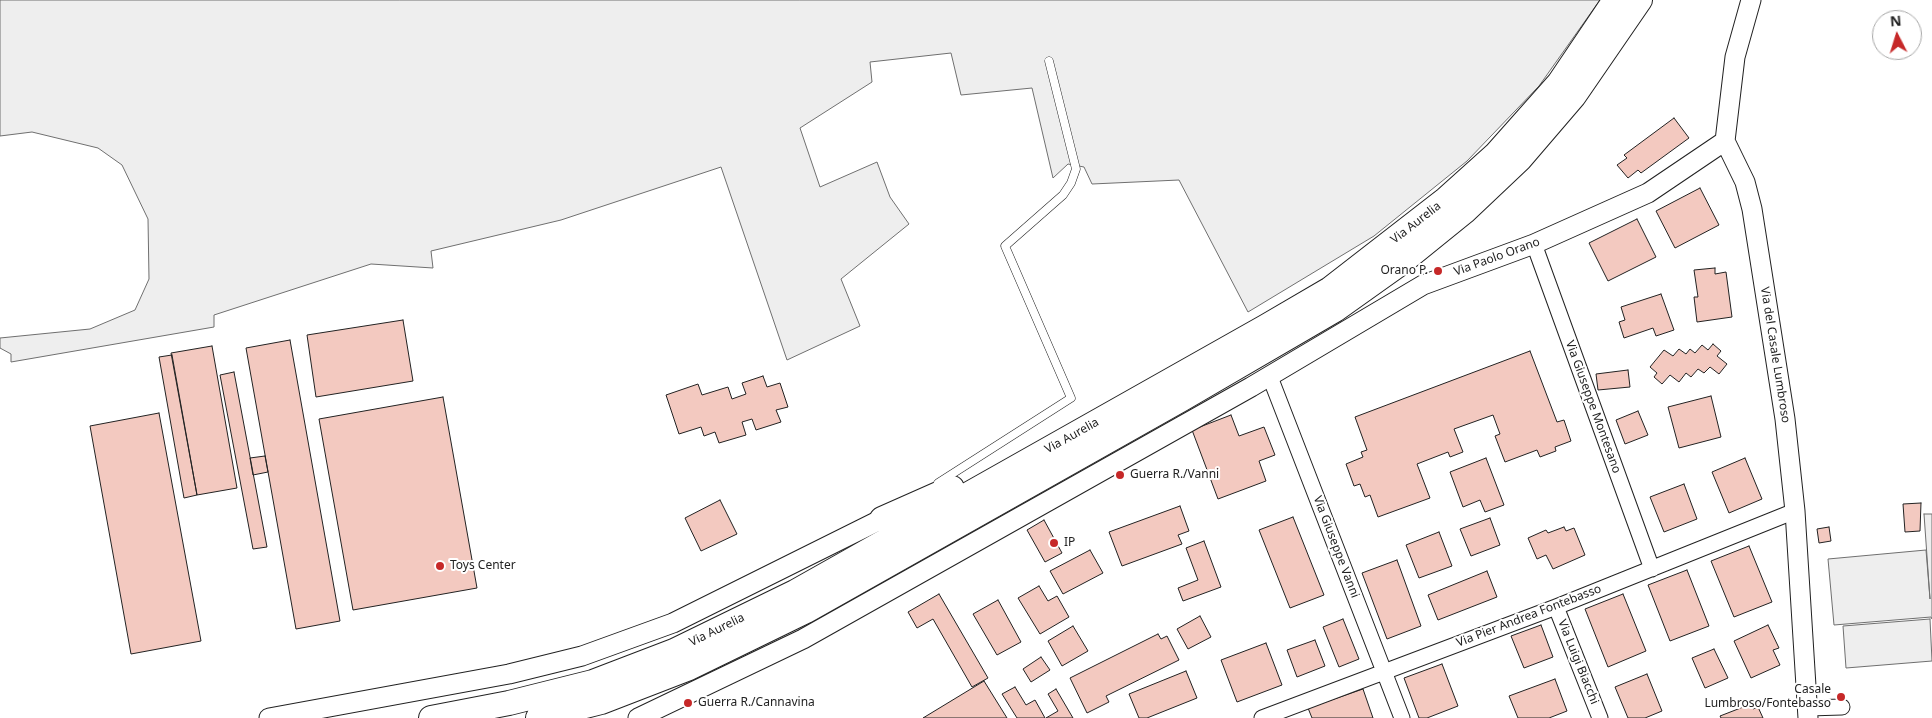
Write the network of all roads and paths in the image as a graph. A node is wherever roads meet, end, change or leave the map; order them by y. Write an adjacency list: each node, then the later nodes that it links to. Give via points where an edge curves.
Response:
1 (1615, 0): 8 (highway, Via Aurelia, via 1559,83 1496,154 1403,234 1330,288 1265,328)
2 (1640, 0): 18 (highway, Via Aurelia, via 1574,96 1520,159 1464,212 1335,310 806,611 690,668 601,702)
3 (1751, 0): 5 (street, via 1735,57)
4 (1049, 61): 10 (lane, via 1076,169 1063,195 1005,246 1071,398)
5 (1725, 140): 6 (street, Via Paolo Orano, via 1648,192); 9 (street, Via del Casale Lumbroso, via 1745,182 1752,209 1785,419)
6 (1534, 244): 7 (street, Via Paolo Orano, via 1423,285); 11 (street, Via Giuseppe Montesano)
7 (1270, 377): 13 (street, Via Giuseppe Vanni); 19 (street, via 803,639)
8 (1037, 455): 10 (highway, via 996,468); 17 (highway, Via Aurelia, via 795,592 674,651 593,682)
9 (1795, 511): 11 (street, Via Pier Andrea Fontebasso); 15 (street, Via del Casale Lumbroso)
10 (882, 519): 16 (street, Via Aurelia, via 673,623 582,656 509,674)
11 (1652, 569): 12 (street, Via Pier Andrea Fontebasso)
12 (1556, 607): 13 (street, Via Pier Andrea Fontebasso); 22 (street, Via Luigi Biacchi)
13 (1384, 671): 20 (street, Via Pier Andrea Fontebasso); 21 (street, Via Giuseppe Vanni)
14 (1842, 707): 15 (street)
15 (1808, 713)
16 (269, 718)
17 (431, 718)
18 (538, 718)
19 (638, 718)
20 (1262, 718)
21 (1402, 718)
22 (1600, 718)

